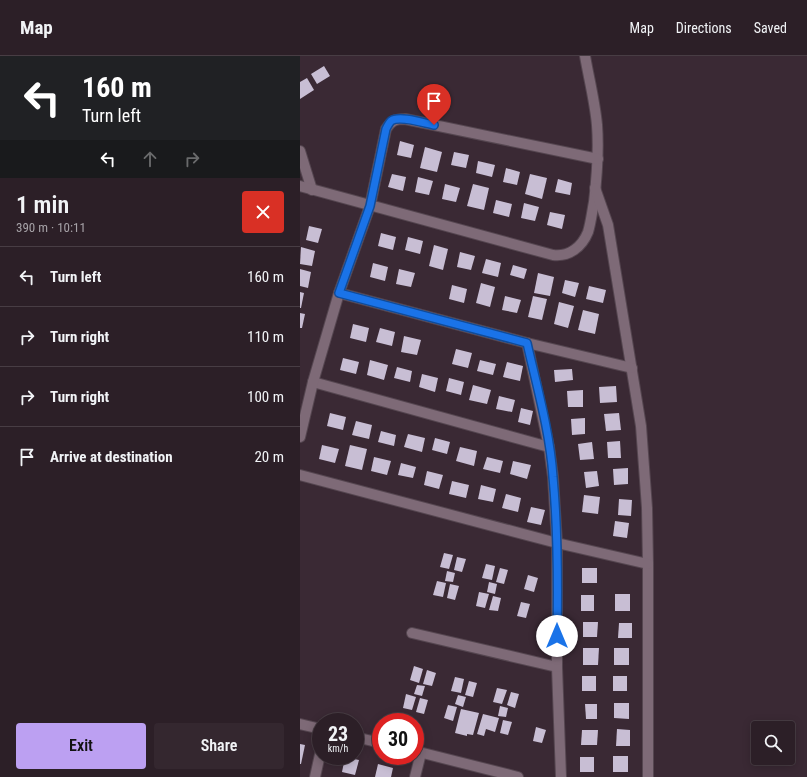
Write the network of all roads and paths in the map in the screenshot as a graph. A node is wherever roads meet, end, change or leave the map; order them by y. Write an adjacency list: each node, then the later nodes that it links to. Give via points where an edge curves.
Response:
1 (585, 56): 3 (street, via 597,124)
2 (300, 151): 6 (street)
3 (598, 159): 5 (street); 7 (street, via 397,119 390,122 386,129)
4 (300, 186): 6 (street)
5 (595, 188): 7 (street, via 587,233 578,247 561,256); 10 (street, via 608,225)
6 (312, 190): 7 (street)
7 (370, 206): 8 (street)
8 (339, 293): 9 (street); 11 (street)
9 (527, 343): 10 (street); 13 (street)
10 (632, 368): 16 (street, via 641,426)
11 (313, 382): 12 (street); 13 (street)
12 (300, 436)
13 (549, 447): 15 (street)
14 (300, 475): 15 (street)
15 (557, 543): 16 (street); 18 (street)
16 (648, 564): 28 (street)
17 (412, 632): 18 (street)
18 (557, 666): 27 (street)
19 (300, 724): 20 (street)
20 (312, 727)
21 (424, 754): 26 (street)
22 (317, 765): 24 (street)
23 (416, 765): 25 (street)
24 (314, 777)
25 (415, 777)
26 (515, 777)
27 (561, 777)
28 (648, 777)

